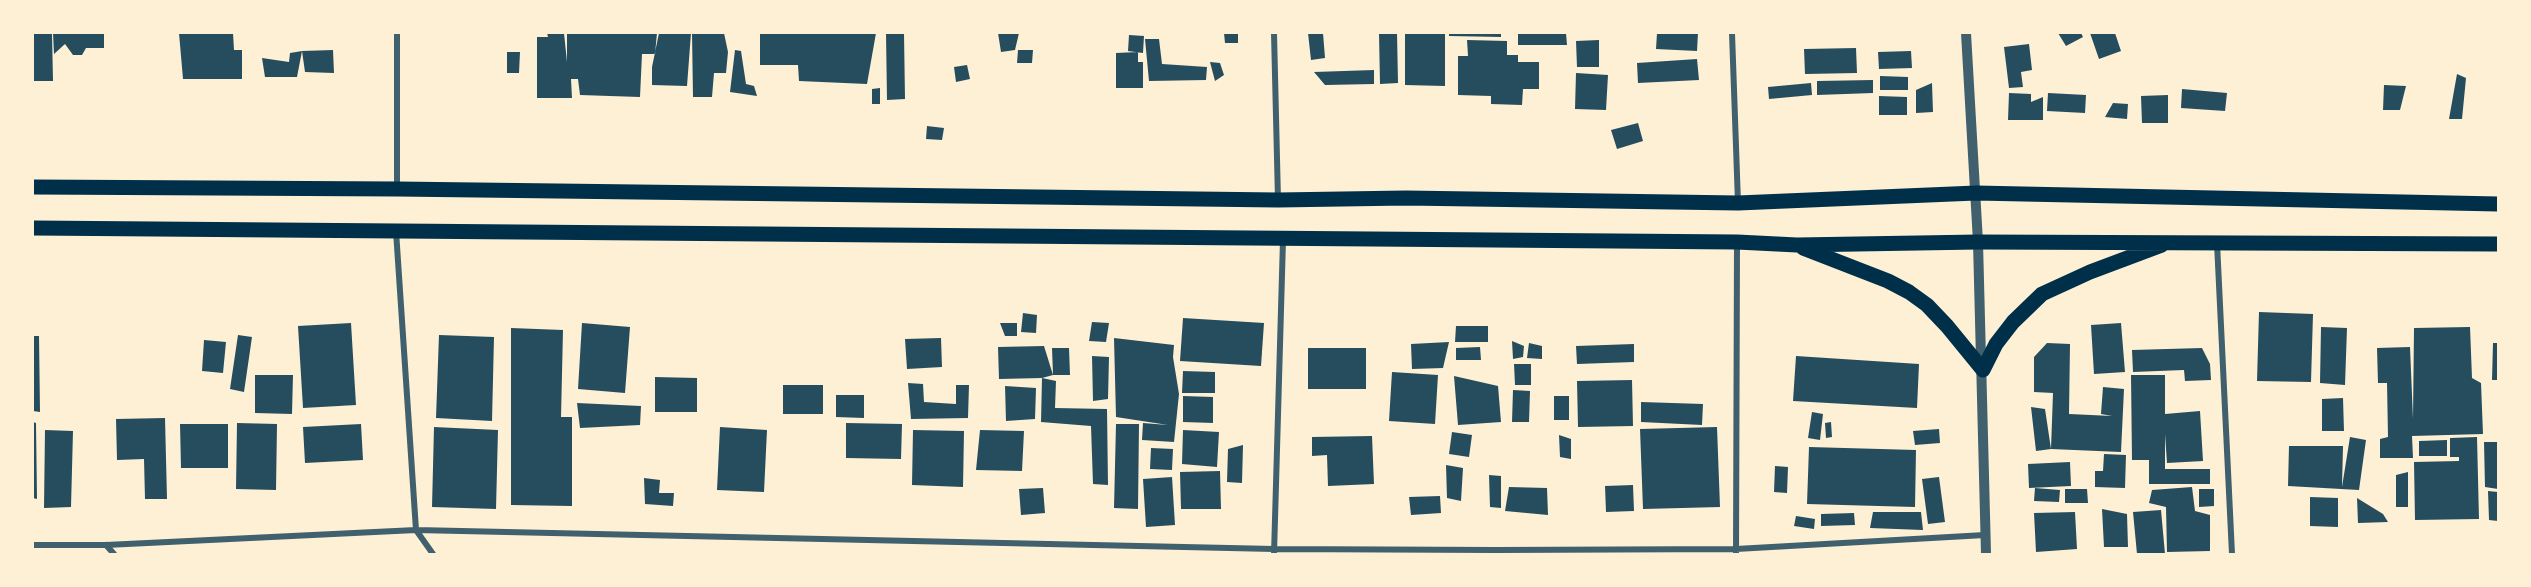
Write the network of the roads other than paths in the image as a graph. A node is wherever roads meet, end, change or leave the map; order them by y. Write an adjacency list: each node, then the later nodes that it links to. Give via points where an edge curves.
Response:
1 (397, 33): 6 (street)
2 (1274, 33): 8 (street)
3 (1732, 33): 9 (street)
4 (1966, 33): 7 (street)
5 (33, 187): 6 (main road)
6 (396, 189): 8 (main road)
7 (1976, 193): 9 (main road); 10 (main road); 15 (street)
8 (1278, 200): 9 (main road)
9 (1738, 203)
10 (2498, 204)
11 (33, 228): 12 (main road)
12 (396, 231): 13 (main road); 21 (street)
13 (1283, 239): 14 (main road); 25 (street)
14 (1737, 242): 19 (main road); 27 (street)
15 (1978, 242): 16 (main road); 19 (main road); 20 (street)
16 (2170, 242): 17 (main road); 20 (main road, via 2042,294 2013,322)
17 (2217, 242): 18 (main road); 31 (street)
18 (2498, 244)
19 (1797, 245): 20 (main road, via 1910,292 1947,326)
20 (1983, 370): 22 (street)
21 (416, 530): 24 (street); 25 (street); 29 (street)
22 (1985, 535): 27 (street); 30 (street)
23 (33, 545): 24 (street)
24 (106, 545): 28 (street)
25 (1274, 551): 26 (street)
26 (1496, 552): 27 (street)
27 (1736, 552)
28 (114, 554)
29 (433, 554)
30 (1986, 554)
31 (2232, 554)

